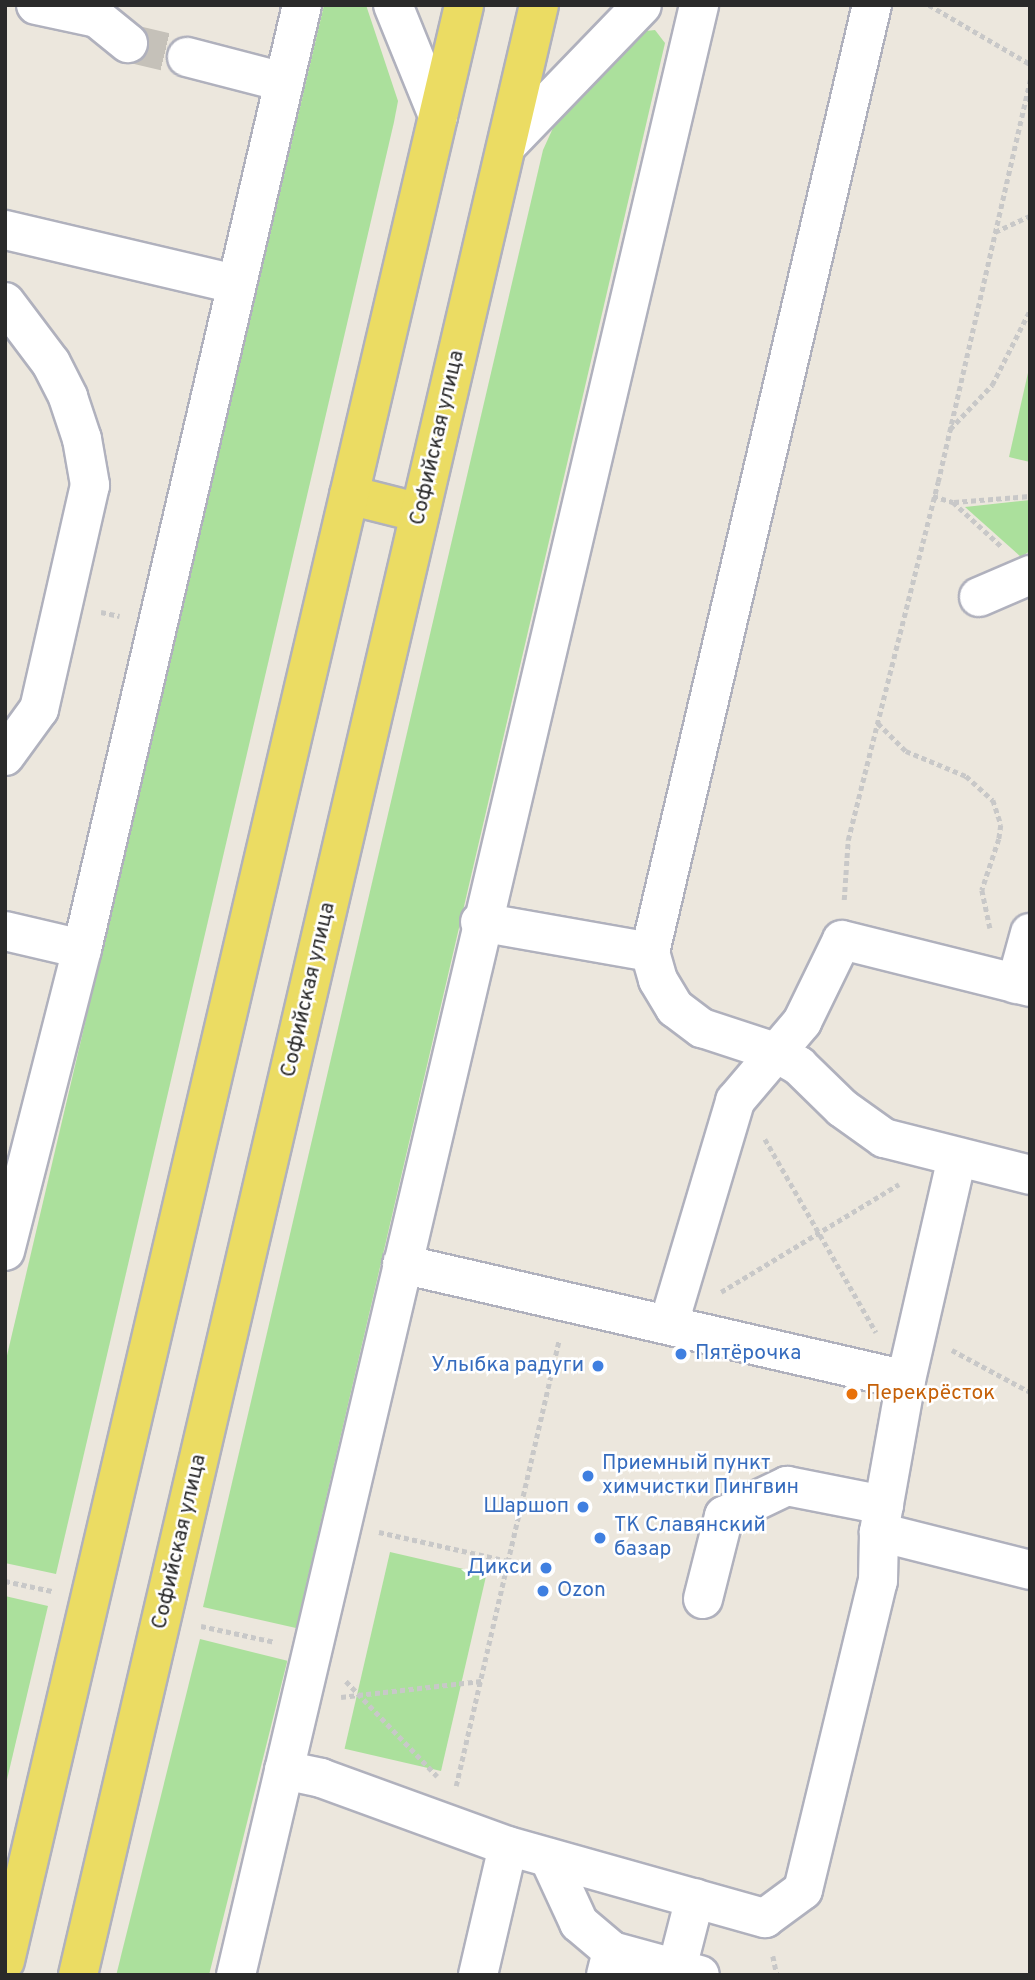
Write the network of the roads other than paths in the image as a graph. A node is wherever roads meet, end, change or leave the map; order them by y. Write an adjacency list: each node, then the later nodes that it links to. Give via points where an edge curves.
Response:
1 (36, 5): 9 (street)
2 (302, 5): 12 (street)
3 (393, 5): 13 (street)
4 (464, 5): 13 (main road)
5 (539, 5): 14 (main road, Софийская улица)
6 (642, 5): 14 (street)
7 (699, 5): 23 (street)
8 (872, 5): 27 (street)
9 (99, 12): 10 (street)
10 (128, 43)
11 (187, 57): 12 (street)
12 (284, 82): 16 (street)
13 (438, 116): 18 (main road)
14 (507, 145): 19 (main road, Софийская улица)
15 (5, 230): 16 (street)
16 (236, 284): 26 (street)
17 (5, 302): 22 (street, via 51,363 68,397 90,485 39,709)
18 (349, 495): 19 (main road); 44 (main road)
19 (420, 513): 47 (main road, Софийская улица)
20 (1020, 565): 21 (street)
21 (979, 597)
22 (5, 756)
23 (480, 922): 27 (street); 34 (street)
24 (5, 931): 26 (street)
25 (1030, 934): 28 (street)
26 (82, 949): 30 (street)
27 (650, 952): 29 (street, via 658,980 675,1008 702,1028)
28 (1023, 985): 29 (street, via 842,940 802,1022)
29 (775, 1052): 31 (street, via 884,1138); 35 (street, via 735,1101)
30 (16, 1146): 33 (street)
31 (957, 1158): 32 (street); 36 (street)
32 (1030, 1175)
33 (5, 1251)
34 (402, 1264): 35 (street); 40 (street)
35 (669, 1323): 36 (street)
36 (906, 1380): 37 (street)
37 (882, 1519): 38 (street); 39 (street, via 787,1486 724,1517); 43 (street, via 878,1581 803,1891 765,1918)
38 (1030, 1570)
39 (703, 1599)
40 (284, 1770): 41 (street, via 448,1821); 48 (street)
41 (508, 1846): 42 (street); 49 (street)
42 (549, 1858): 43 (street); 45 (street, via 579,1923)
43 (695, 1898): 46 (street)
44 (5, 1961)
45 (609, 1963): 46 (street)
46 (688, 1971)
47 (78, 1975)
48 (236, 1975)
49 (478, 1975)

